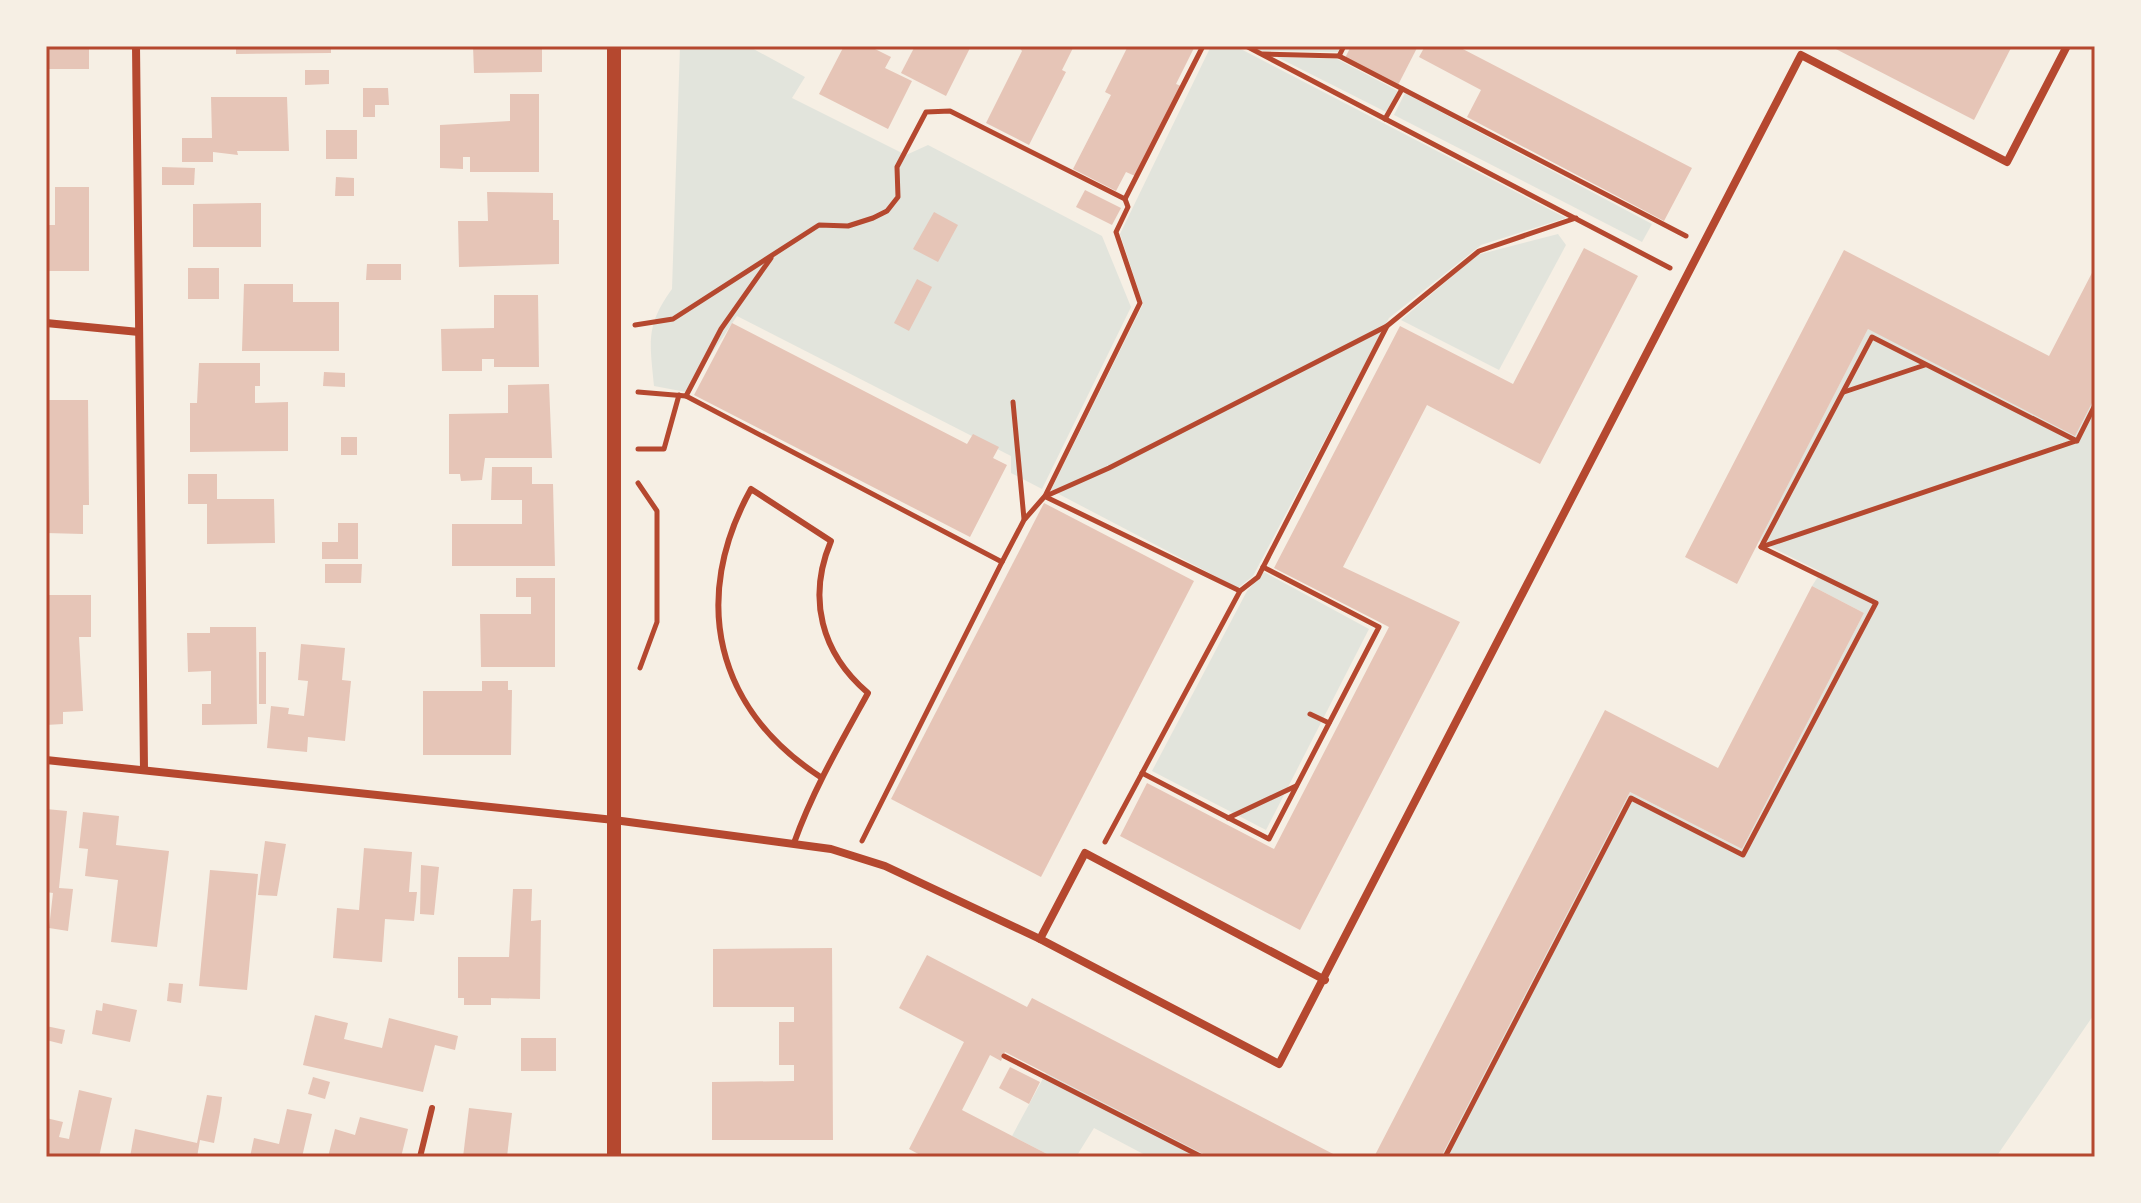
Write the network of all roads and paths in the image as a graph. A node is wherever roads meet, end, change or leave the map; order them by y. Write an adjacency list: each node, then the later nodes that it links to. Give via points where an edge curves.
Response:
1 (136, 46): 19 (street)
2 (614, 46): 17 (street)
3 (1203, 46): 11 (path)
4 (1246, 46): 7 (path)
5 (1344, 46): 8 (path)
6 (2067, 46): 13 (street, via 2007,162 1801,55)
7 (1260, 54): 8 (path); 10 (path)
8 (1339, 56): 9 (path)
9 (1402, 89): 10 (path); 13 (path)
10 (1385, 119): 12 (path)
11 (1125, 199): 14 (path, via 950,111 926,112 897,167 895,203 848,226 819,225); 28 (path, via 1128,207 1116,232 1140,303)
12 (1576, 218): 15 (path); 18 (path, via 1479,251)
13 (1704, 246): 15 (street)
14 (774, 254): 17 (path, via 673,319); 23 (path)
15 (1688, 278): 48 (street)
16 (46, 323): 19 (street)
17 (614, 325): 21 (street)
18 (1387, 326): 28 (path); 32 (path)
19 (139, 332): 38 (street)
20 (1926, 364): 22 (path); 22 (path, via 1872,337); 26 (path)
21 (615, 392): 23 (path); 27 (street)
22 (1843, 392): 30 (path)
23 (682, 395): 27 (path, via 664,449); 31 (path)
24 (1013, 402): 29 (path)
25 (2095, 405): 26 (path)
26 (2077, 441): 30 (path)
27 (615, 450): 34 (path, via 657,511 657,622); 43 (street)
28 (1045, 496): 29 (path); 33 (path)
29 (1024, 520): 31 (path)
30 (1761, 547): 54 (path, via 1876,603 1743,855 1631,798)
31 (1002, 562): 45 (path)
32 (1263, 567): 33 (path); 36 (path, via 1379,627)
33 (1240, 591): 39 (path)
34 (635, 680)
35 (1310, 714): 36 (path)
36 (1329, 723): 41 (path)
37 (46, 760): 38 (street)
38 (144, 770): 43 (street)
39 (1142, 773): 42 (path); 46 (path)
40 (822, 778): 40 (lane, via 868,693 840,664 822,628 819,584 831,541 751,489 720,563 722,645 757,722 776,744); 44 (lane)
41 (1297, 785): 42 (path); 42 (path, via 1269,839)
42 (1228, 818)
43 (614, 820): 44 (street); 52 (street)
44 (794, 843): 45 (street)
45 (857, 857): 47 (street)
46 (1096, 859): 47 (street, via 1085,853); 48 (street)
47 (1040, 939): 48 (street, via 1279,1064)
48 (1325, 980)
49 (1004, 1056): 53 (path)
50 (432, 1108): 51 (lane)
51 (420, 1157)
52 (614, 1157)
53 (1202, 1157)
54 (1445, 1157)

